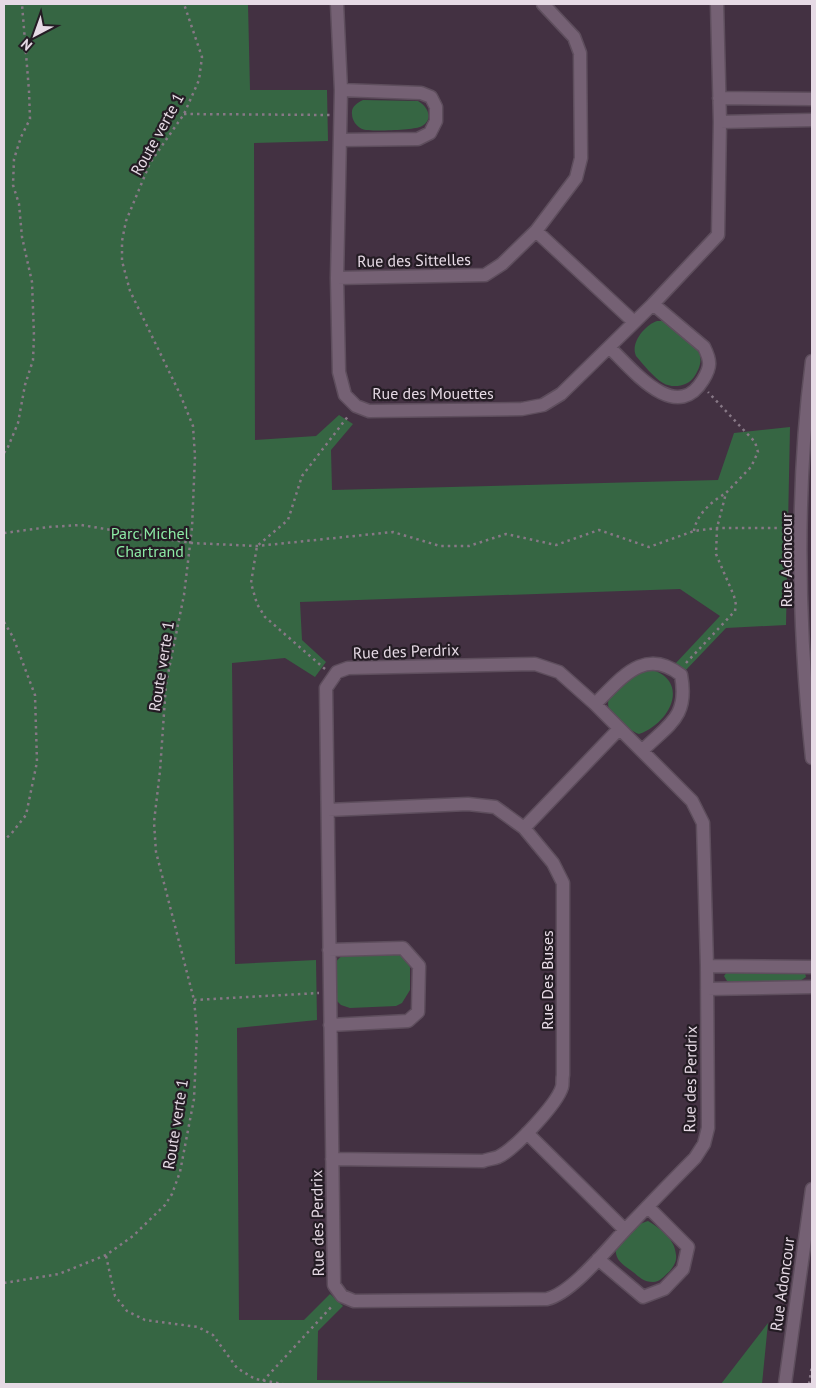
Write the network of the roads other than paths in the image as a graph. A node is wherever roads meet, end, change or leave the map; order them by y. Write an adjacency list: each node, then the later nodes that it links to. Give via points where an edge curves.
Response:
1 (338, 4): 4 (street, Rue des Mouettes)
2 (543, 4): 10 (street, Rue des Sittelles, via 574,37 580,53 581,158 576,178)
3 (717, 4): 5 (street, Rue des Mouettes)
4 (340, 90): 9 (street, Rue des Mouettes); 9 (street, via 421,93 431,97 436,108 436,121 430,133 418,139)
5 (719, 98): 6 (street); 8 (street, Rue des Mouettes)
6 (812, 99)
7 (812, 120): 8 (street)
8 (720, 122): 12 (street, Rue des Mouettes, via 718,235)
9 (340, 140): 11 (street, Rue des Mouettes)
10 (536, 231): 11 (street, Rue des Sittelles, via 502,264 485,275); 13 (street)
11 (337, 278): 14 (street, Rue des Mouettes, via 339,372 345,395 356,406 369,411 522,409 543,405 560,394)
12 (653, 304): 13 (street, Rue des Mouettes); 14 (street, via 704,347 709,357 709,370 700,384 686,396 672,398 656,391)
13 (634, 322): 14 (street, Rue des Mouettes)
14 (610, 348)
15 (812, 361): 19 (street, Rue Adoncour, via 804,455 801,565)
16 (595, 704): 17 (street, Rue des Perdrix); 18 (street, via 630,671 647,663 661,664 681,675 683,704 676,718); 20 (street, Rue des Perdrix, via 559,672 535,664 348,668 337,672 326,688)
17 (619, 729): 18 (street, Rue des Perdrix); 21 (street)
18 (642, 750): 23 (street, Rue des Perdrix, via 692,800 703,823)
19 (812, 758)
20 (328, 810): 21 (street, Rue Des Buses, via 468,804 495,807); 22 (street, Rue des Perdrix)
21 (524, 828): 28 (street, Rue Des Buses, via 553,863 563,883 562,1088 556,1100)
22 (329, 950): 27 (street, Rue des Perdrix); 27 (street, via 403,948 419,966 418,1012 408,1021)
23 (707, 966): 24 (street); 26 (street, Rue des Perdrix)
24 (812, 967)
25 (812, 987): 26 (street)
26 (707, 990): 31 (street, Rue des Perdrix, via 708,1128 704,1144 695,1158)
27 (330, 1026): 29 (street, Rue des Perdrix)
28 (527, 1133): 29 (street, Rue Des Buses, via 508,1151 483,1160); 32 (street)
29 (332, 1159): 34 (street, Rue des Perdrix, via 334,1285 342,1296 354,1302 547,1299 566,1291)
30 (812, 1193): 33 (street, Rue Adoncour)
31 (648, 1207): 32 (street, Rue des Perdrix); 34 (street, via 688,1246 683,1269 664,1289 642,1297)
32 (625, 1230): 34 (street, Rue des Perdrix)
33 (808, 1245): 35 (street, Rue Adoncour)
34 (598, 1259)
35 (785, 1384)

